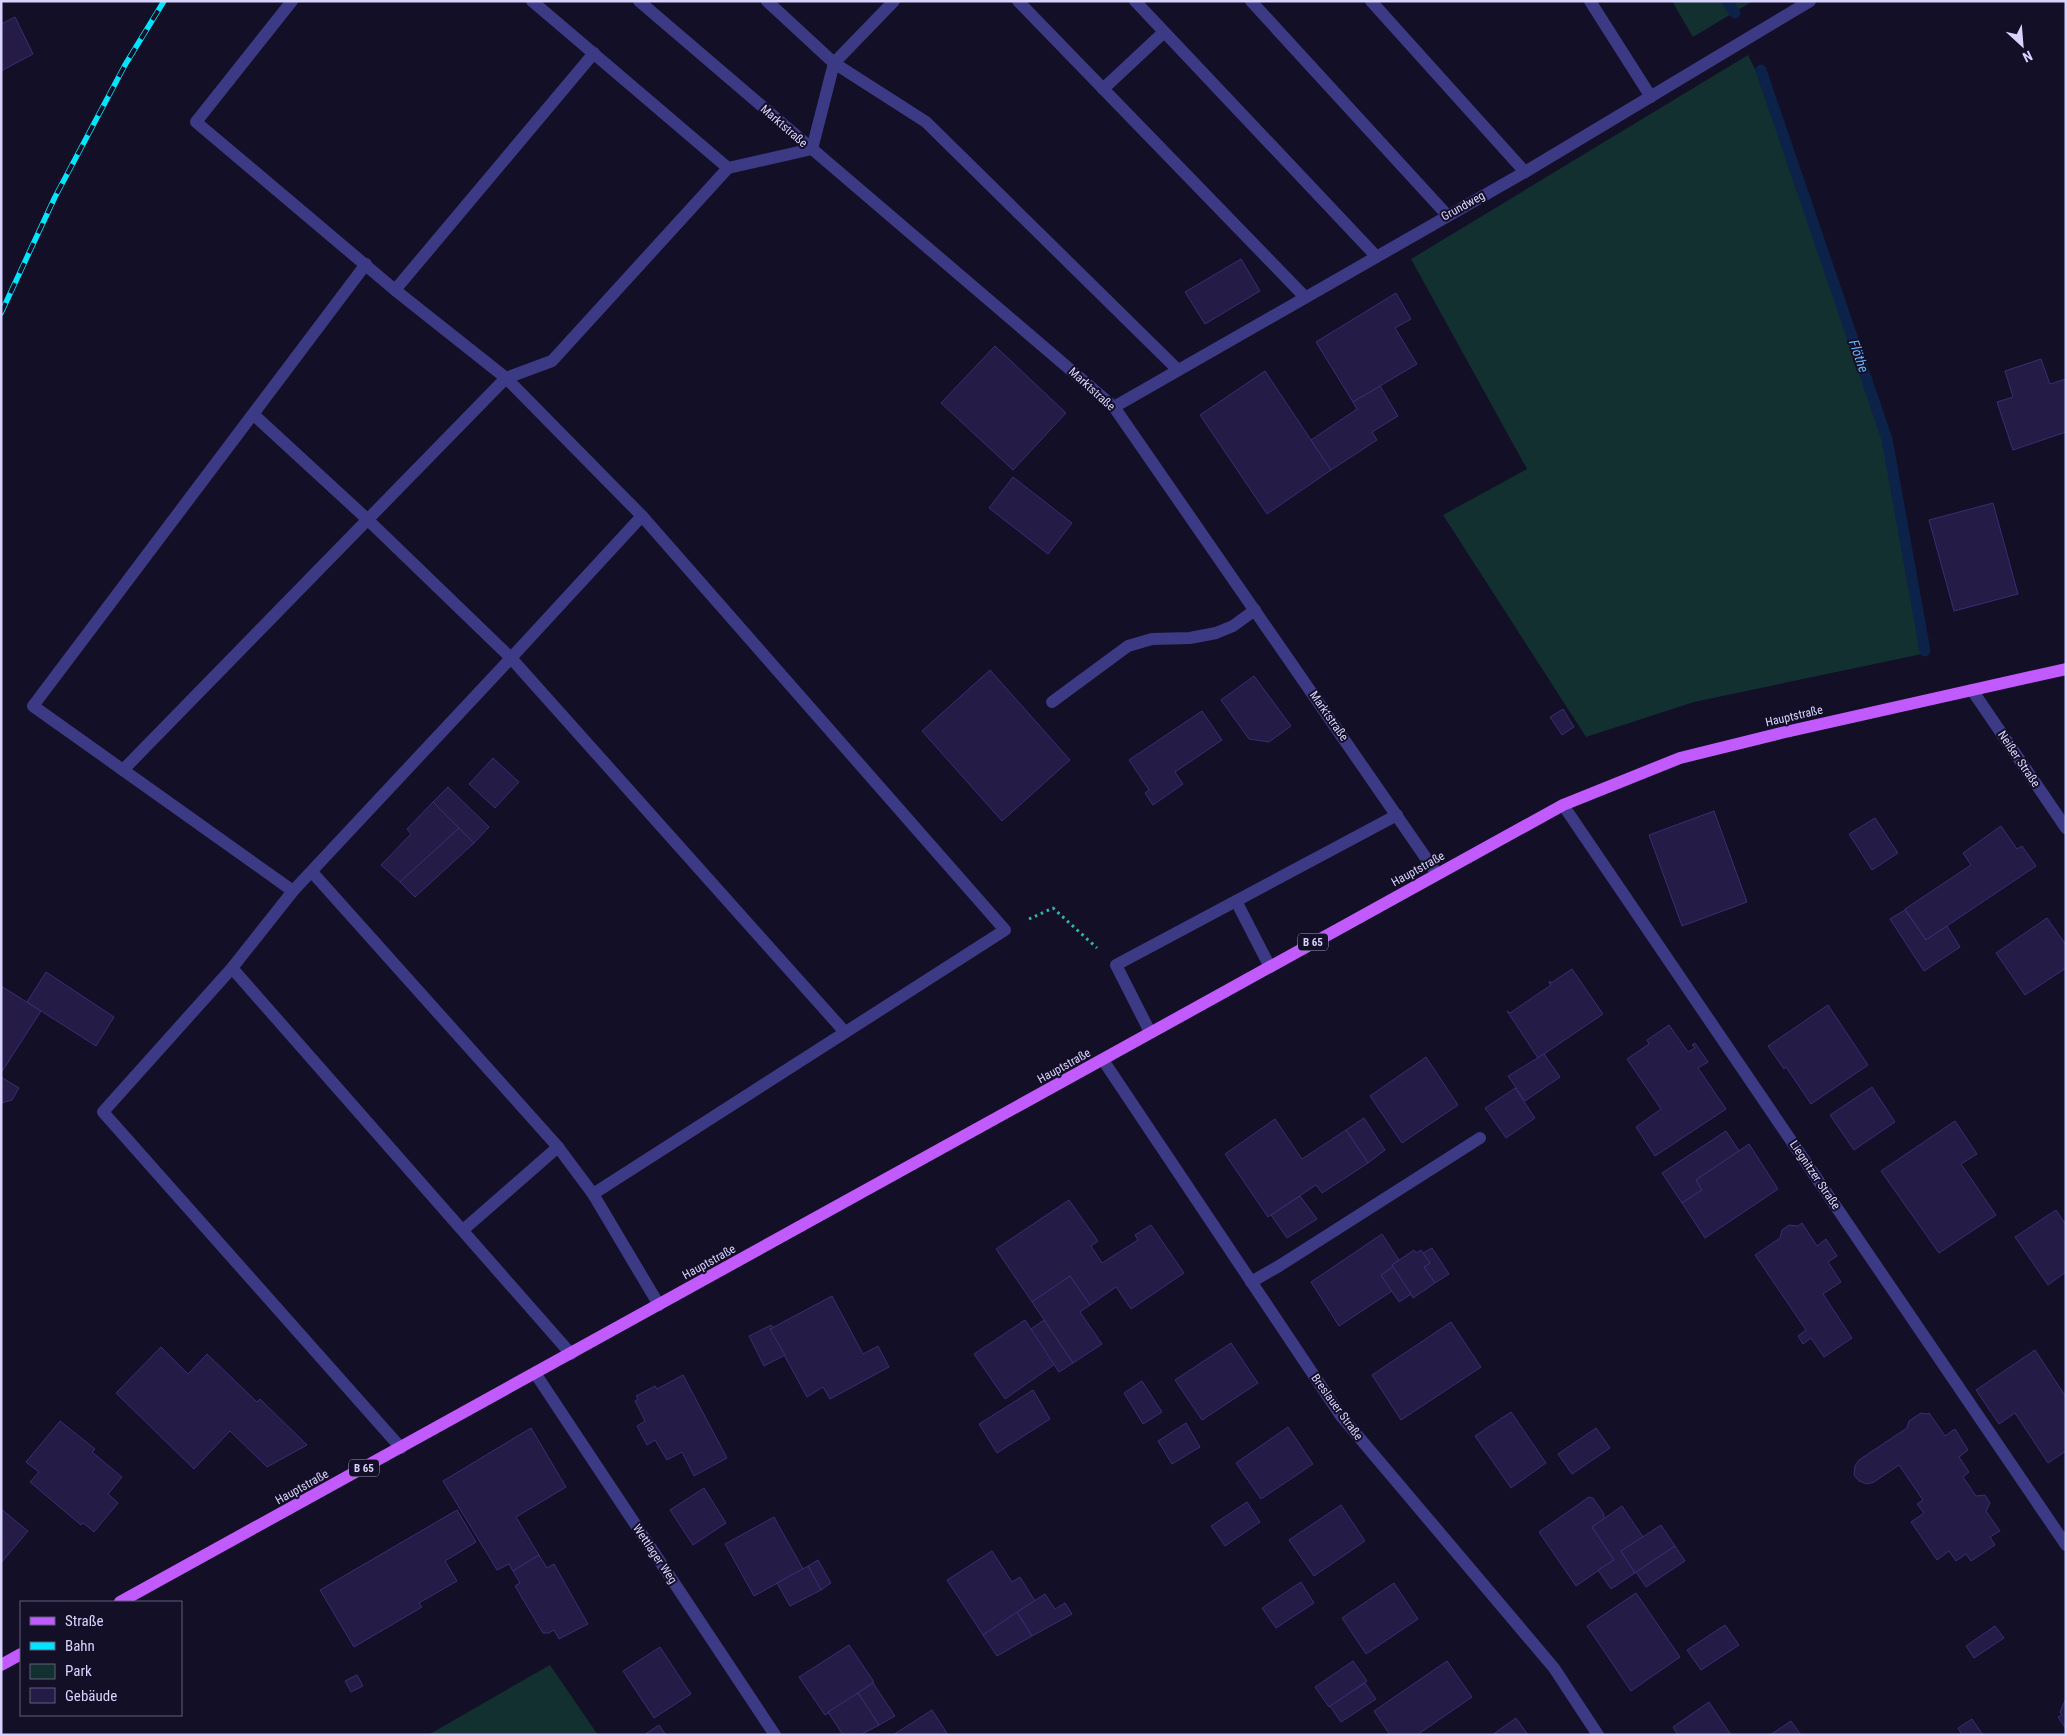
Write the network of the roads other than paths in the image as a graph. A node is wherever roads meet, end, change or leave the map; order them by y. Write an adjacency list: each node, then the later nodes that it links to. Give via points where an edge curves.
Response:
1 (292, 1): 22 (street, via 196,122)
2 (532, 1): 13 (street)
3 (639, 1): 17 (street, Marktstraße)
4 (767, 1): 14 (street)
5 (894, 1): 14 (street)
6 (1018, 1): 15 (street)
7 (1135, 1): 12 (street)
8 (1251, 1): 20 (street)
9 (1371, 1): 19 (street)
10 (1590, 1): 16 (street)
11 (1810, 1): 16 (street, Grundweg)
12 (1164, 32): 15 (street); 21 (street)
13 (594, 53): 18 (street); 23 (street)
14 (834, 63): 17 (street); 25 (street, via 926,122)
15 (1103, 89): 24 (street)
16 (1651, 98): 19 (street, Grundweg)
17 (812, 149): 18 (street); 27 (street, Marktstraße)
18 (728, 168): 26 (street, via 552,361)
19 (1525, 172): 20 (street, Grundweg)
20 (1447, 215): 21 (street, Grundweg)
21 (1376, 256): 24 (street, Grundweg)
22 (366, 264): 23 (street); 28 (street)
23 (395, 290): 26 (street)
24 (1305, 297): 25 (street, Grundweg)
25 (1178, 370): 27 (street, Grundweg)
26 (506, 378): 29 (street); 30 (street)
27 (1114, 407): 31 (street, Marktstraße)
28 (254, 415): 30 (street); 36 (street, via 33,706)
29 (642, 516): 32 (street); 46 (street, via 1005,930)
30 (367, 519): 32 (street); 36 (street)
31 (1255, 610): 35 (street, via 1233,626 1216,633 1190,638 1152,639 1128,646); 38 (street, Marktstraße)
32 (512, 658): 40 (street); 46 (street)
33 (2066, 669): 34 (main road, Hauptstraße / B 65)
34 (1972, 690): 37 (main road, Hauptstraße / B 65, via 1680,758); 39 (street, Neißer Straße)
35 (1052, 702)
36 (123, 770): 42 (street)
37 (1563, 805): 41 (main road, Hauptstraße / B 65); 58 (street, Liegnitzer Straße)
38 (1397, 815): 41 (street, Marktstraße); 43 (street)
39 (2066, 828)
40 (312, 872): 42 (street); 50 (street)
41 (1437, 874): 44 (main road, Hauptstraße / B 65)
42 (293, 891): 45 (street)
43 (1236, 901): 44 (street); 47 (street, via 1116,966)
44 (1270, 967): 47 (main road, Hauptstraße / B 65)
45 (232, 968): 52 (street); 57 (street, via 103,1112)
46 (844, 1032): 51 (street)
47 (1150, 1032): 48 (main road, Hauptstraße / B 65)
48 (1103, 1060): 53 (street, Breslauer Straße); 54 (main road, Hauptstraße / B 65)
49 (1480, 1138): 53 (street)
50 (558, 1147): 51 (street); 52 (street)
51 (593, 1194): 54 (street)
52 (462, 1230): 55 (street)
53 (1251, 1282): 63 (street, Breslauer Straße, via 1341,1416 1554,1668)
54 (659, 1305): 55 (main road, Hauptstraße / B 65)
55 (571, 1354): 56 (main road, Hauptstraße / B 65)
56 (535, 1374): 57 (main road, Hauptstraße / B 65); 62 (street, Wettlager Weg)
57 (401, 1448): 59 (main road, Hauptstraße / B 65)
58 (2066, 1545)
59 (122, 1601)
60 (20, 1655): 61 (main road)
61 (1, 1665)
62 (775, 1735)
63 (1598, 1735)

